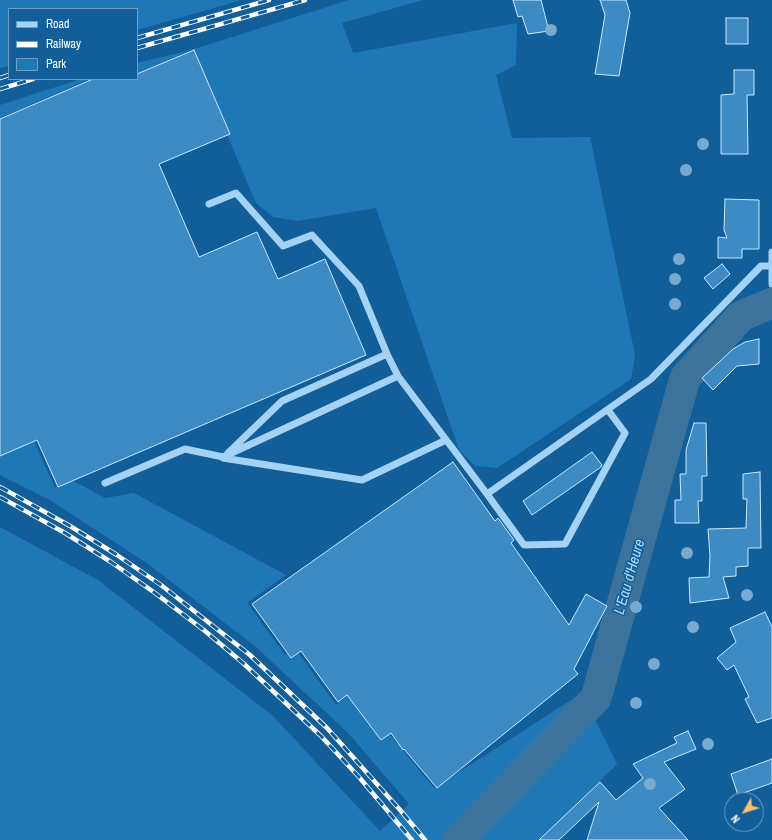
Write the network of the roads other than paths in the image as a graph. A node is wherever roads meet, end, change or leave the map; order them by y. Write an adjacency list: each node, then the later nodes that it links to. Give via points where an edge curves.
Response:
1 (209, 204): 5 (street, via 236,193 283,246 312,235 359,286)
2 (772, 252): 3 (street)
3 (772, 266): 4 (street); 7 (street, via 761,266 651,379)
4 (772, 284)
5 (387, 354): 6 (street); 9 (street, via 282,401)
6 (398, 376): 8 (street); 9 (street)
7 (608, 410): 11 (street); 11 (street, via 625,432 565,544 524,545)
8 (446, 440): 9 (street, via 362,480); 11 (street)
9 (223, 458): 10 (street, via 185,449)
10 (105, 482)
11 (487, 494)

